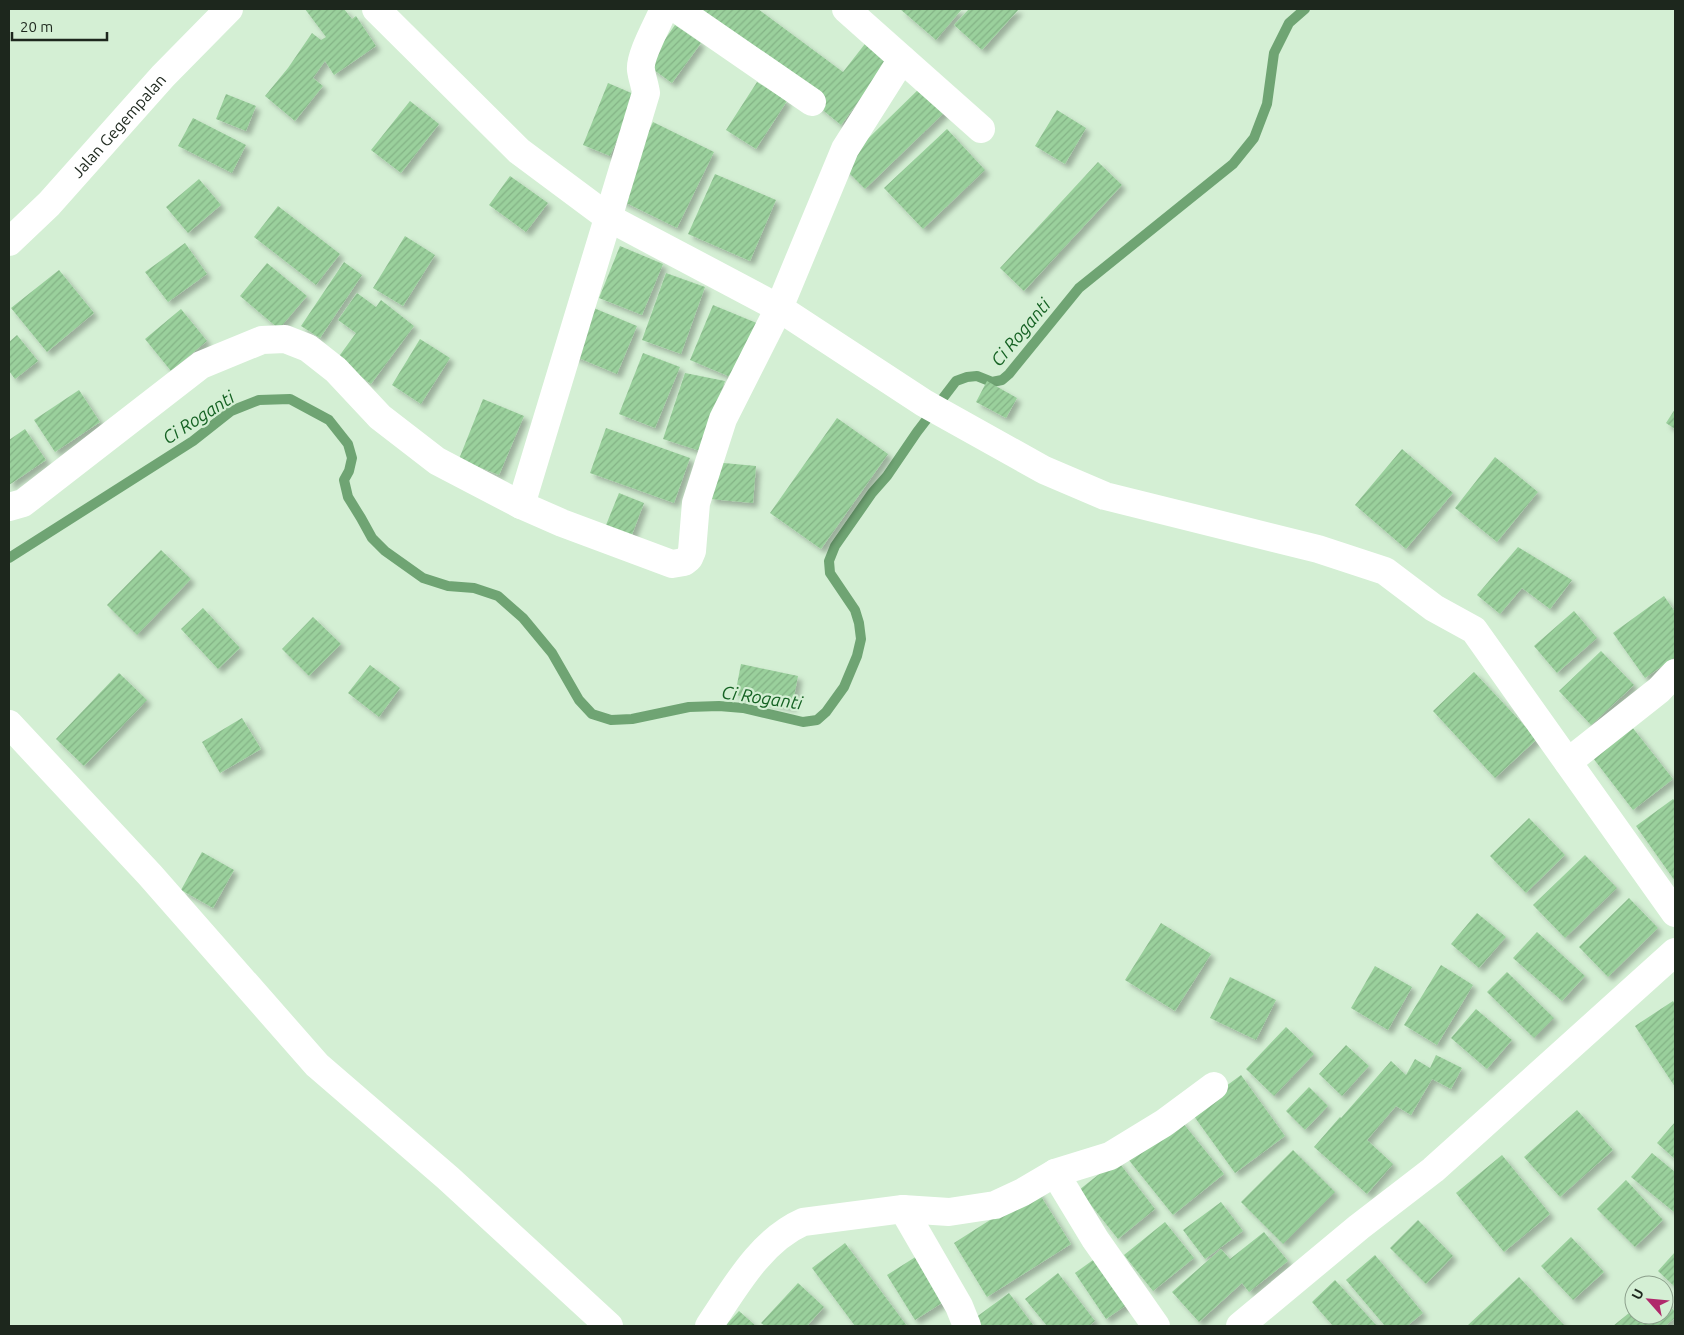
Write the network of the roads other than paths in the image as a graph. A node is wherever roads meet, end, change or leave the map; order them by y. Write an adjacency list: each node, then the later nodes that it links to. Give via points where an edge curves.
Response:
1 (230, 9): 10 (street, Jalan Gegempalan, via 163,76 49,204)
2 (376, 9): 9 (street, via 519,151)
3 (666, 9): 9 (street, via 641,61 646,93)
4 (677, 9): 7 (street)
5 (846, 9): 6 (street)
6 (902, 59): 8 (street); 11 (street, via 845,149)
7 (812, 102)
8 (981, 129)
9 (609, 218): 11 (street); 12 (street)
10 (9, 242)
11 (778, 308): 12 (street, via 723,419 696,503 692,551 684,562 672,564); 16 (street, via 935,408 1044,470 1105,496 1318,549 1385,572 1434,608 1474,630)
12 (521, 505): 13 (street, via 436,461 380,417 336,370 308,348 285,339 262,340 201,365 22,503)
13 (9, 507)
14 (1675, 673): 16 (street, via 1659,690)
15 (9, 724): 23 (street, via 150,875 317,1065 448,1178)
16 (1568, 762): 17 (street)
17 (1675, 913)
18 (1675, 952): 22 (street, via 1433,1170 1359,1227)
19 (1214, 1086): 20 (street, via 1164,1123 1110,1156)
20 (1055, 1174): 21 (street, via 996,1205 949,1212); 26 (street)
21 (903, 1209): 24 (street, via 803,1222 792,1227 756,1260); 25 (street, via 959,1306)
22 (1250, 1323)
23 (609, 1326)
24 (709, 1326)
25 (967, 1326)
26 (1156, 1326)

